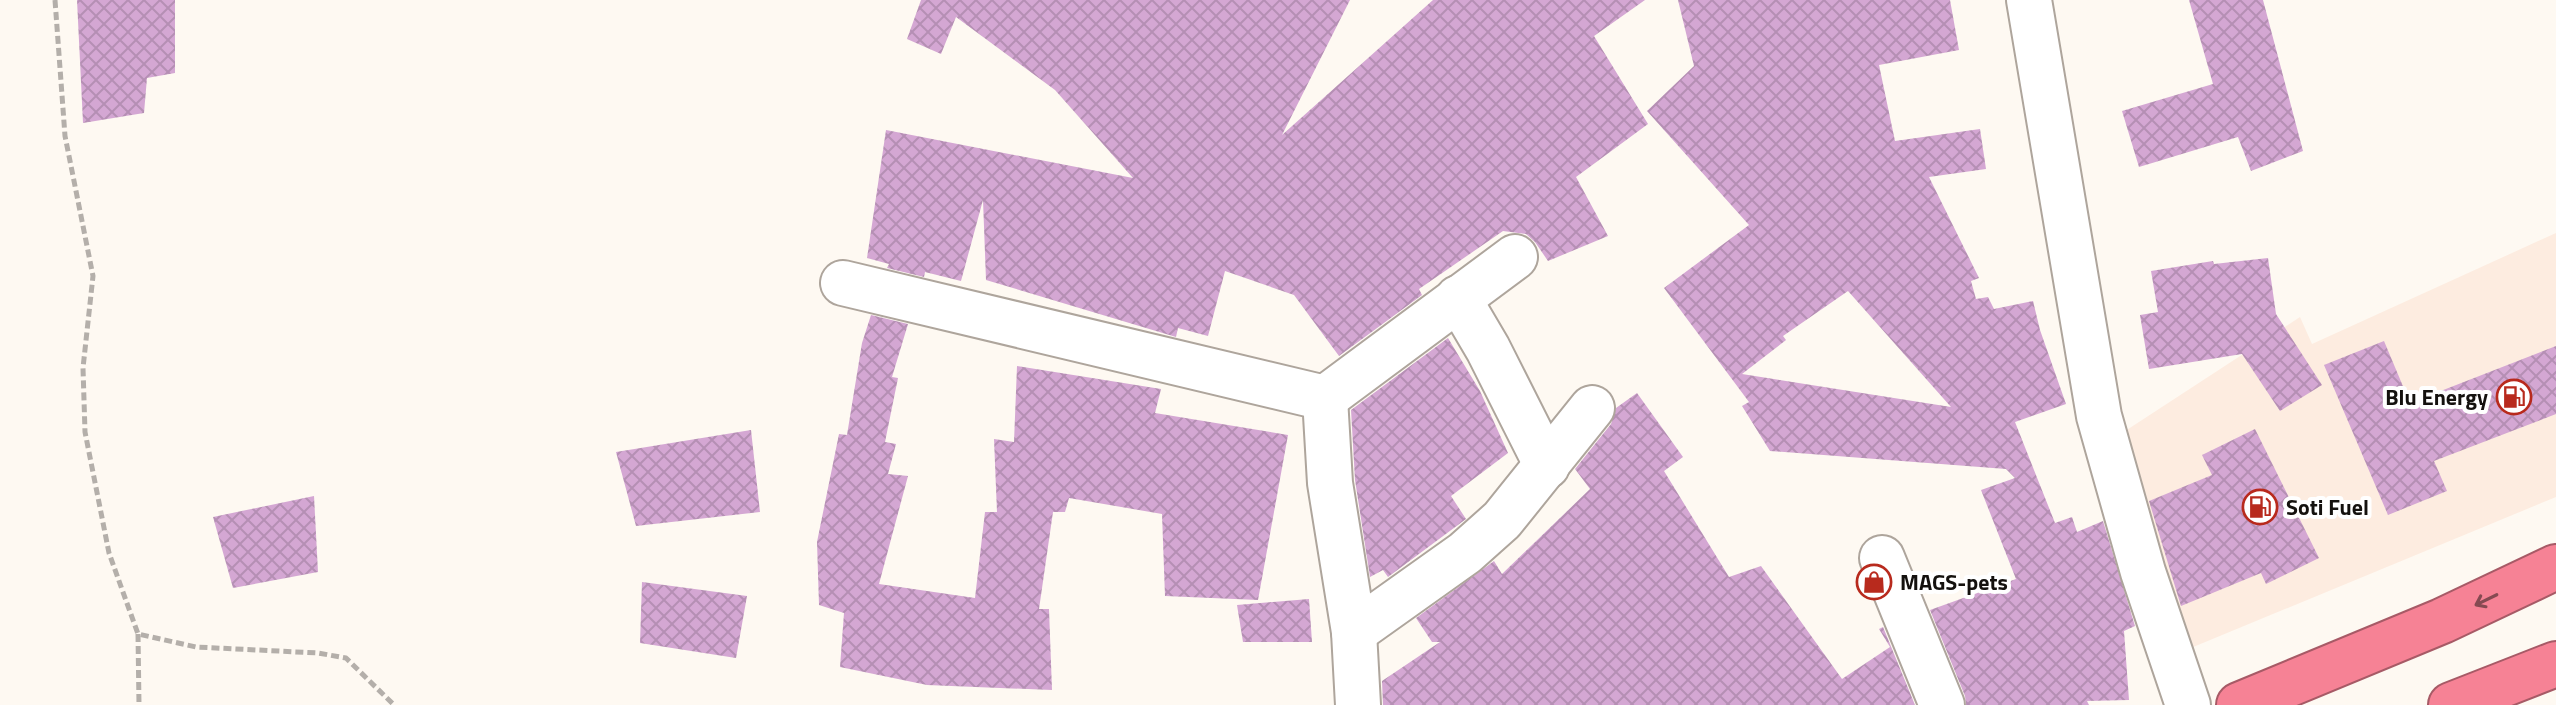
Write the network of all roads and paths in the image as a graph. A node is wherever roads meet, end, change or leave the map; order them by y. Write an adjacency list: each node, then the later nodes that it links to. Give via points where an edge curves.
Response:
1 (55, 0): 12 (path, via 65,136 93,276 83,368 85,432 109,553)
2 (2029, 0): 18 (street, via 2099,416)
3 (1515, 257): 5 (street)
4 (843, 283): 6 (street)
5 (1458, 298): 6 (street); 8 (street)
6 (1325, 398): 11 (street, via 1330,483)
7 (1592, 408): 8 (street)
8 (1547, 466): 11 (street, via 1502,520 1465,553)
9 (1882, 558): 17 (street)
10 (2556, 567): 19 (highway, one-way to 19, via 2442,621)
11 (1354, 632): 16 (street)
12 (138, 634): 14 (path); 15 (path, via 196,647 346,658)
13 (2556, 664): 20 (highway)
14 (139, 705)
15 (394, 705)
16 (1358, 705)
17 (1942, 705)
18 (2188, 705)
19 (2239, 705)
20 (2451, 705)

